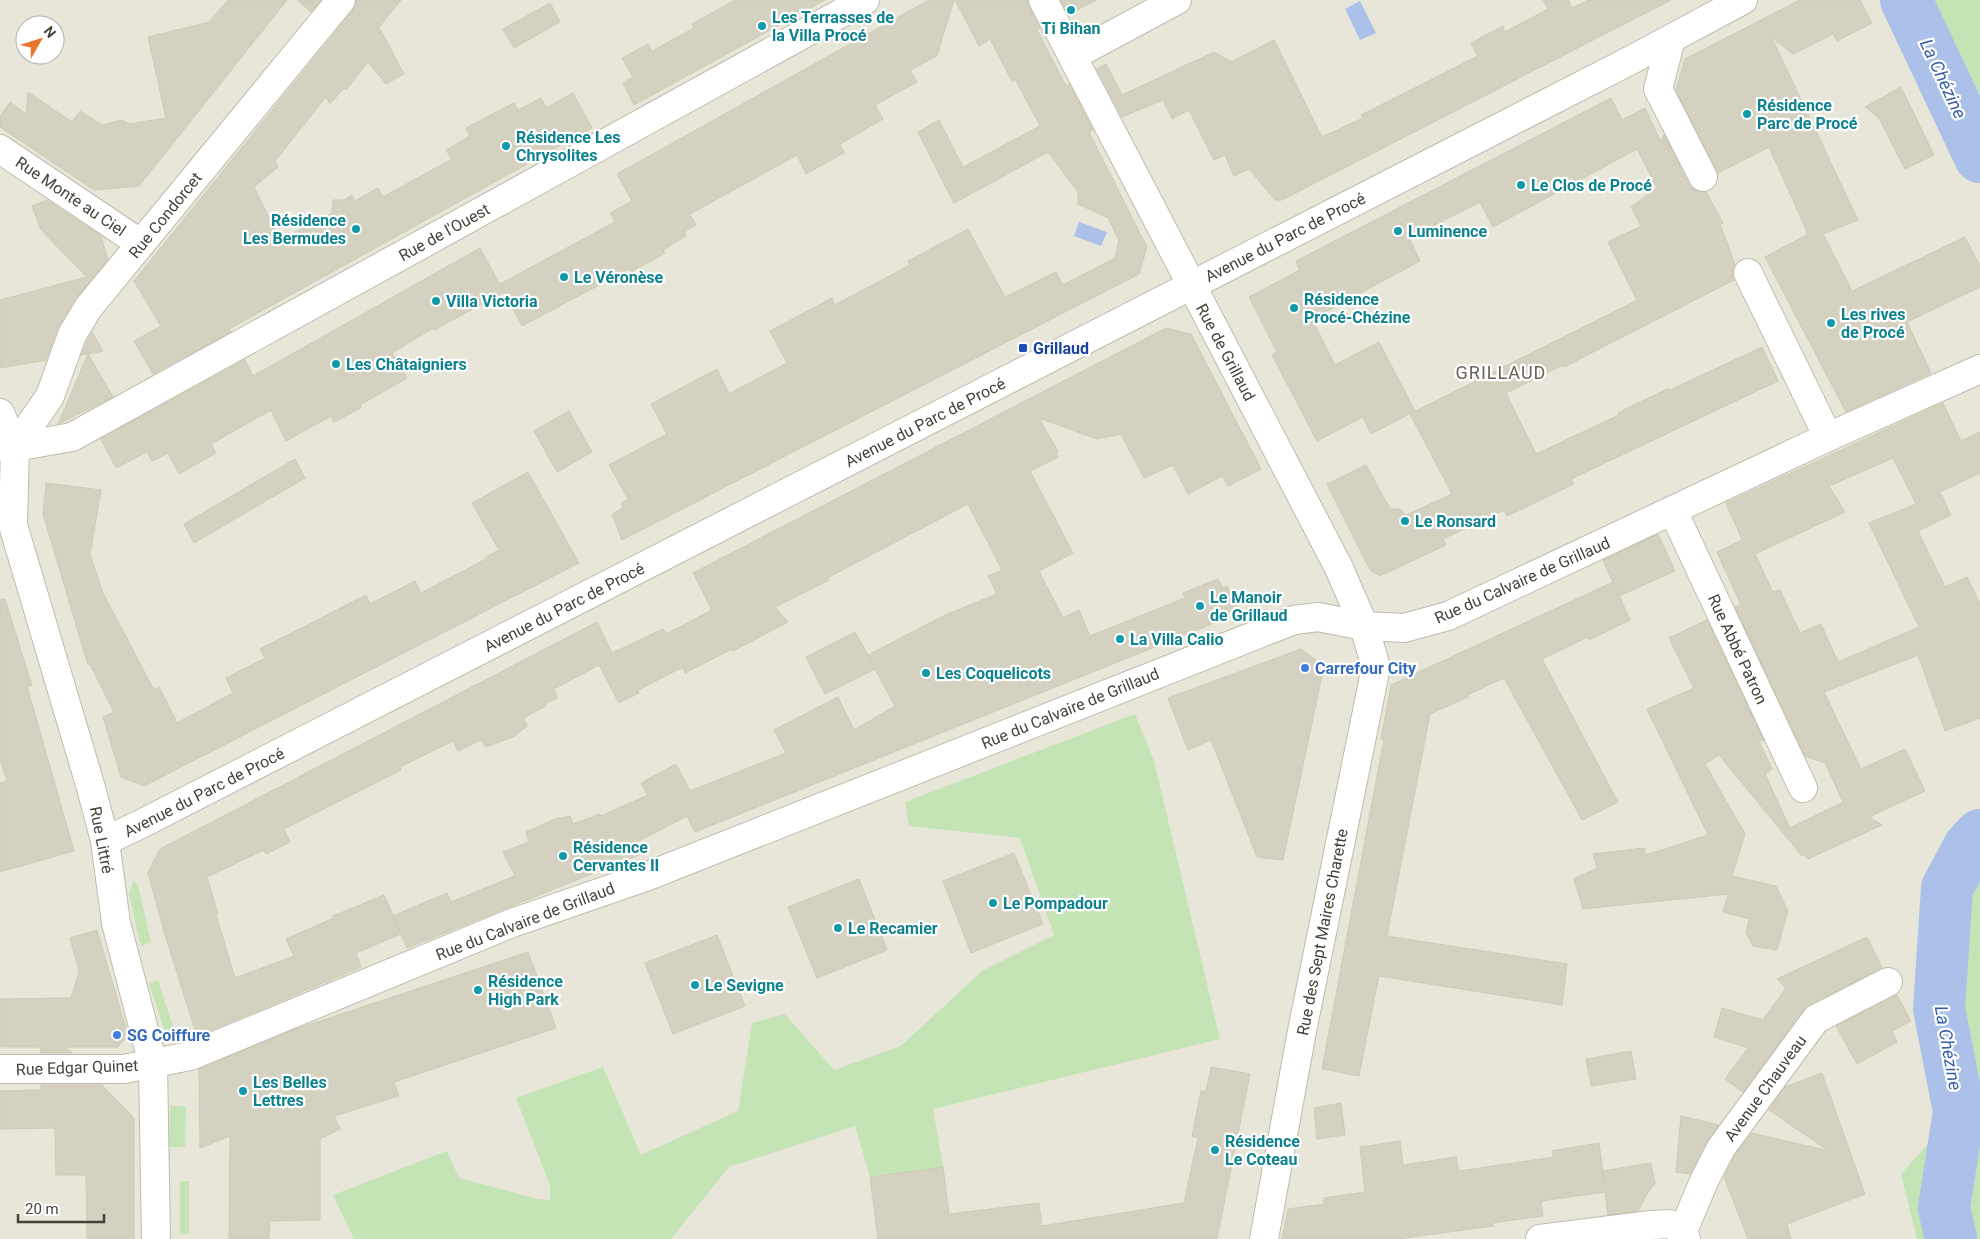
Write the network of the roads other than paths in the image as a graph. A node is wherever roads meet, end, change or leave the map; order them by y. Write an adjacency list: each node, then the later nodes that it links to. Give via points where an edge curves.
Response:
1 (341, 0): 10 (street, Rue Condorcet)
2 (865, 0): 16 (street, Rue de l'Ouest, via 72,437)
3 (1043, 0): 7 (street, Rue de Grillaud)
4 (1177, 0): 7 (street)
5 (1743, 0): 6 (street, Avenue du Parc de Procé)
6 (1671, 39): 9 (street, via 1658,89); 12 (street, Avenue du Parc de Procé)
7 (1073, 56): 12 (street, Rue de Grillaud)
8 (0, 149): 10 (street, Rue Monte au Ciel)
9 (1703, 177)
10 (141, 244): 16 (street, Rue Condorcet, via 88,308 72,335 50,396)
11 (1748, 273): 15 (street)
12 (1191, 285): 18 (street, Rue de Grillaud, via 1339,568); 20 (street, Avenue du Parc de Procé)
13 (1980, 369): 15 (street, Rue du Calvaire de Grillaud)
14 (0, 414): 16 (street)
15 (1828, 437): 17 (street, Rue du Calvaire de Grillaud)
16 (8, 447): 20 (street, Rue Littré, via 12,525)
17 (1674, 511): 18 (street, Rue du Calvaire de Grillaud, via 1448,616 1404,628); 19 (street, Rue Abbé Patron)
18 (1364, 626): 22 (street, Rue du Calvaire de Grillaud, via 1318,617 1294,620 648,876 512,923 190,1056); 26 (street, Rue des Sept Maires Charette, via 1376,667 1302,1031)
19 (1803, 788)
20 (105, 841): 22 (street, Rue Littré, via 116,923)
21 (1888, 982): 24 (street, Avenue Chauveau, via 1816,1019 1721,1148 1704,1181)
22 (153, 1064): 23 (street, Rue Edgar Quinet, via 124,1069); 25 (street, Rue Littré)
23 (0, 1070)
24 (1684, 1235): 27 (street, via 1670,1224)
25 (156, 1239)
26 (1264, 1239)
27 (1540, 1239)

